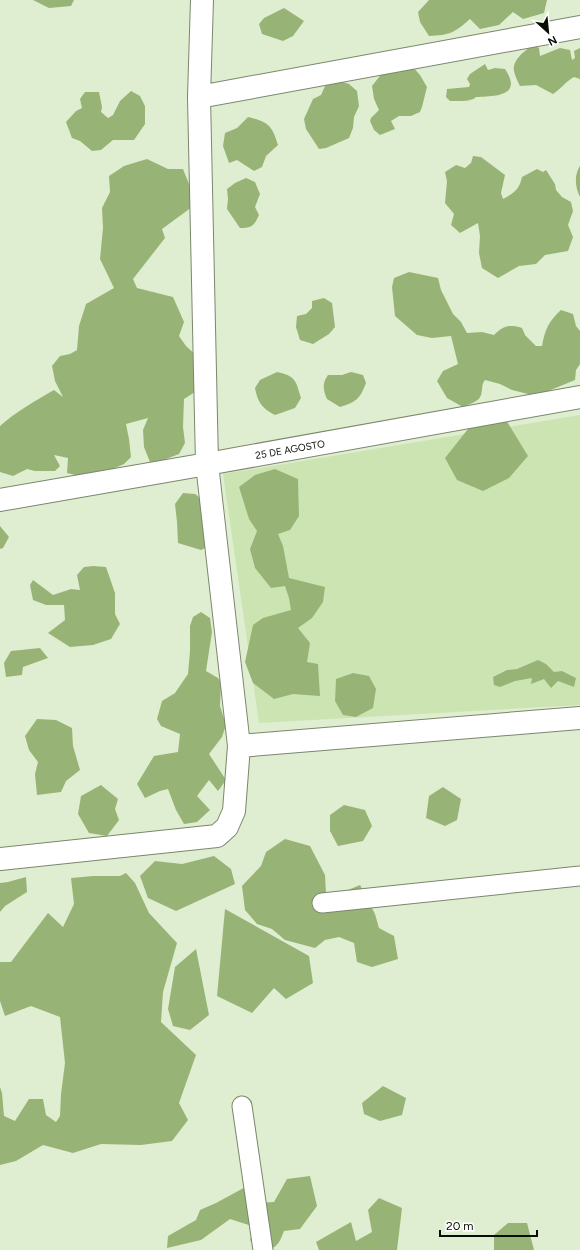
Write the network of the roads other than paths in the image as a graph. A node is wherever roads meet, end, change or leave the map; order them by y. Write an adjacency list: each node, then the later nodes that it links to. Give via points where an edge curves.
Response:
1 (202, 0): 3 (street)
2 (580, 27): 3 (street)
3 (200, 97): 5 (street)
4 (580, 397): 5 (street, 25 DE AGOSTO)
5 (207, 464): 6 (street, 25 DE AGOSTO); 8 (street)
6 (0, 500)
7 (580, 718): 8 (street)
8 (239, 746): 9 (street, via 234,811 227,827 217,836)
9 (0, 859)
10 (580, 876): 11 (lane)
11 (322, 903)
12 (242, 1106): 13 (lane)
13 (263, 1250)

